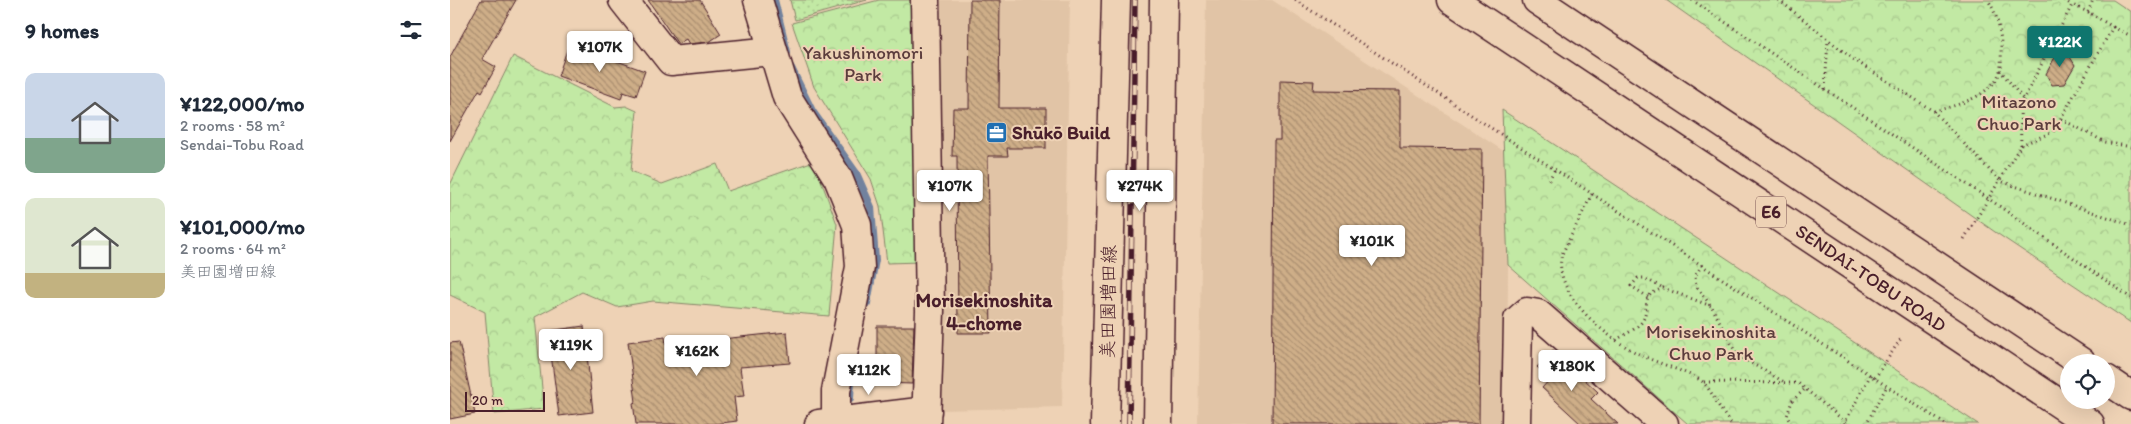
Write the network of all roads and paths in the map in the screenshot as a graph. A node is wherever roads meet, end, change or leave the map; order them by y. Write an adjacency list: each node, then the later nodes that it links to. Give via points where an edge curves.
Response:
1 (624, 0): 19 (main road, via 671,61)
2 (758, 0): 19 (main road)
3 (925, 0): 50 (main road, via 930,310)
4 (1116, 0): 54 (main road, 美田園増田線)
5 (1164, 0): 55 (main road)
6 (1295, 0): 27 (path)
7 (1452, 0): 61 (main road, SENDAI-TOBU ROAD / E6)
8 (1537, 0): 41 (main road, E6)
9 (1692, 0): 21 (path)
10 (1780, 0): 18 (path)
11 (1988, 0): 20 (path, via 1995,11 2001,39)
12 (2064, 0): 14 (path)
13 (2093, 0): 15 (path)
14 (2072, 5): 15 (path); 22 (path)
15 (2088, 12): 16 (path)
16 (2113, 27): 17 (path); 24 (path)
17 (2131, 36)
18 (1828, 40): 21 (path); 23 (path)
19 (773, 52): 52 (main road, via 787,97 838,178 857,224 860,267)
20 (2000, 70): 22 (path); 23 (path, via 1994,81 1976,98)
21 (1825, 89): 31 (path)
22 (2023, 99): 25 (path, via 2020,106)
23 (1933, 111): 29 (path)
24 (2061, 119): 25 (path, via 2054,132); 26 (path, via 2105,142)
25 (2021, 145): 29 (path)
26 (2131, 147)
27 (1555, 170): 28 (path); 30 (path)
28 (1549, 180)
29 (2000, 181): 31 (path); 32 (path)
30 (1592, 194): 34 (path); 40 (path, via 1560,264 1563,282 1583,312)
31 (1989, 199): 33 (path); 37 (path)
32 (2131, 225)
33 (1964, 239)
34 (1702, 265): 38 (path, via 1694,276 1696,286); 42 (path)
35 (1664, 288): 36 (path); 36 (path, via 1638,278 1631,286); 38 (path)
36 (1648, 298): 40 (path, via 1639,326)
37 (2131, 298)
38 (1712, 307): 45 (path, via 1735,351)
39 (1902, 337): 43 (path)
40 (1616, 340): 44 (path, via 1640,355)
41 (2069, 354)
42 (1871, 374): 43 (path); 53 (path)
43 (1876, 378): 47 (path)
44 (1703, 382): 45 (path); 57 (path, via 1722,414)
45 (1786, 383): 48 (path, via 1798,383)
46 (2115, 385): 49 (main road)
47 (1887, 386): 59 (path); 60 (path)
48 (1805, 389): 53 (path); 58 (path, via 1792,400 1787,416)
49 (2131, 396)
50 (926, 417): 52 (main road)
51 (1520, 421): 56 (main road, via 1518,320 1522,314 1533,312)
52 (830, 423)
53 (1845, 423)
54 (1105, 424)
55 (1158, 424)
56 (1664, 424)
57 (1732, 424)
58 (1791, 424)
59 (1866, 424)
60 (1945, 424)
61 (2090, 424)

